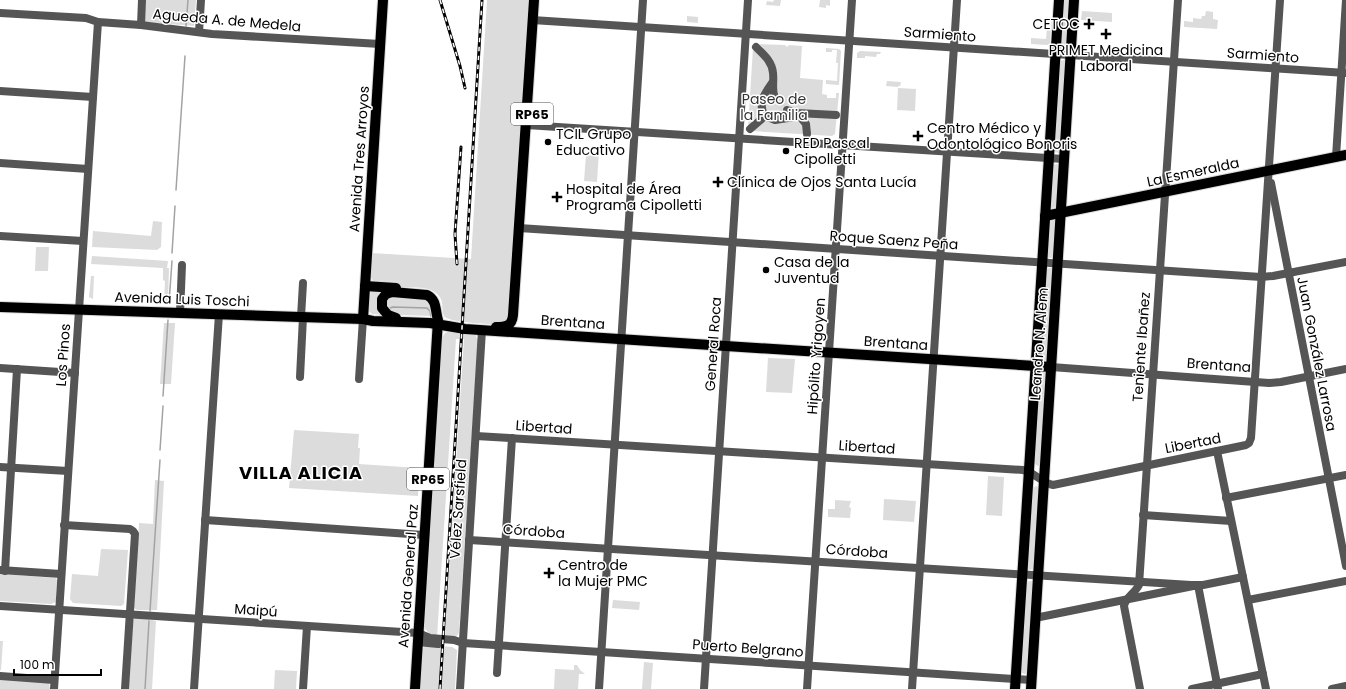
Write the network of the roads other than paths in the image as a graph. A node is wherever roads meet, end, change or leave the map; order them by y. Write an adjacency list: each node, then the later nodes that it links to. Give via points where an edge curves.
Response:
1 (142, 0): 18 (street)
2 (201, 0): 20 (street)
3 (383, 0): 23 (main road, Avenida Tres Arroyos)
4 (534, 0): 16 (main road, RP65)
5 (539, 0): 16 (main road, RP65)
6 (643, 0): 19 (street)
7 (748, 0): 21 (street, General Roca)
8 (852, 0): 22 (street, Hipólito Yrigoyen)
9 (957, 0): 25 (street)
10 (1059, 0): 26 (main road, Leandro N. Alem)
11 (1074, 0): 27 (main road, Leandro N. Alem)
12 (1178, 0): 28 (street, Teniente Ibañez)
13 (1280, 0): 29 (street)
14 (1346, 0): 30 (street)
15 (0, 13): 17 (street, Agueda A. de Medela, via 86,18)
16 (535, 20): 19 (street, Sarmiento); 39 (main road, RP65)
17 (98, 22): 18 (street, Agueda A. de Medela); 34 (street, Los Pinos)
18 (141, 25): 20 (street, Agueda A. de Medela)
19 (641, 27): 21 (street, Sarmiento); 41 (street)
20 (199, 32): 23 (street, Agueda A. de Medela)
21 (745, 34): 22 (street, Sarmiento); 43 (street, General Roca)
22 (849, 41): 25 (street, Sarmiento); 44 (street, Hipólito Yrigoyen)
23 (380, 44): 71 (main road, Avenida Tres Arroyos)
24 (756, 46): 31 (street, via 771,64)
25 (954, 48): 26 (street, Sarmiento); 45 (street)
26 (1056, 55): 27 (street, Sarmiento); 48 (main road, Leandro N. Alem)
27 (1071, 56): 28 (street, Sarmiento); 49 (main road, Leandro N. Alem)
28 (1174, 62): 29 (street, Sarmiento); 53 (street, Teniente Ibañez)
29 (1275, 69): 30 (street, Sarmiento); 52 (street)
30 (1344, 73): 47 (street)
31 (772, 83): 33 (street); 38 (street, via 762,100)
32 (0, 91): 34 (street)
33 (774, 95)
34 (93, 97): 51 (street, Los Pinos)
35 (787, 110): 36 (street)
36 (799, 114): 37 (street); 38 (street, via 775,120); 42 (street, via 806,124)
37 (836, 115)
38 (765, 116): 40 (street)
39 (528, 125): 41 (street); 56 (main road, RP65)
40 (750, 129)
41 (634, 132): 43 (street); 58 (street)
42 (807, 134)
43 (739, 139): 44 (street); 60 (street, General Roca)
44 (842, 145): 45 (street); 61 (street, Hipólito Yrigoyen)
45 (947, 152): 48 (street); 62 (street)
46 (1346, 155): 47 (main road, La Esmeralda)
47 (1336, 157): 52 (main road, La Esmeralda)
48 (1049, 158): 49 (street); 55 (main road, Leandro N. Alem)
49 (1064, 159): 54 (main road, Leandro N. Alem)
50 (0, 163): 51 (street)
51 (88, 169): 59 (street, Los Pinos)
52 (1268, 170): 53 (main road, La Esmeralda); 68 (street, Juan González Larrosa); 69 (street)
53 (1166, 191): 54 (main road, La Esmeralda); 67 (street, Teniente Ibañez)
54 (1061, 213): 55 (main road, La Esmeralda); 65 (main road, Leandro N. Alem)
55 (1045, 216): 64 (main road, Leandro N. Alem)
56 (522, 229): 58 (street, Roque Saenz Peña); 81 (main road, RP65); 81 (main road, RP65, via 517,262 519,276)
57 (0, 236): 59 (street)
58 (628, 236): 60 (street, Roque Saenz Peña); 82 (street)
59 (83, 241): 73 (street, Los Pinos)
60 (732, 242): 61 (street, Roque Saenz Peña); 83 (street, General Roca)
61 (836, 249): 62 (street, Roque Saenz Peña); 84 (street, Hipólito Yrigoyen)
62 (940, 256): 64 (street, Roque Saenz Peña); 85 (street)
63 (1346, 262): 68 (street, Roque Saenz Peña)
64 (1042, 263): 65 (street, Roque Saenz Peña); 86 (main road, Leandro N. Alem)
65 (1058, 264): 67 (street, Roque Saenz Peña); 87 (main road, Leandro N. Alem)
66 (182, 265): 74 (street)
67 (1160, 270): 69 (street, Roque Saenz Peña); 92 (street, Teniente Ibañez)
68 (1288, 273): 69 (street, Roque Saenz Peña); 93 (street, Juan González Larrosa)
69 (1261, 277): 96 (street)
70 (303, 283): 76 (street)
71 (365, 286): 78 (main road, Avenida Tres Arroyos); 79 (main road, Avenida General Paz, via 430,291 441,304)
72 (0, 307): 73 (main road, Avenida Luis Toschi)
73 (79, 310): 74 (main road, Avenida Luis Toschi); 91 (street, Los Pinos)
74 (180, 313): 75 (main road, Avenida Luis Toschi)
75 (219, 314): 76 (main road, Avenida Luis Toschi); 114 (street)
76 (302, 317): 78 (main road, Avenida Luis Toschi); 94 (street)
77 (396, 318): 78 (main road, Avenida Luis Toschi); 79 (main road, Avenida Luis Toschi); 79 (main road, RP65, via 388,315 382,308 382,299 388,293 428,296 435,304)
78 (363, 319): 79 (main road, Avenida Luis Toschi); 95 (street)
79 (437, 322): 80 (main road, Avenida Luis Toschi, via 461,329); 81 (main road, Avenida Luis Toschi, via 506,327); 117 (main road, Avenida General Paz / RP65)
80 (482, 330): 81 (main road, Brentana); 97 (street, Vélez Sarsfield)
81 (514, 330): 82 (main road, Brentana)
82 (621, 340): 83 (main road, Brentana); 99 (street)
83 (726, 346): 84 (main road, Brentana); 100 (street, General Roca)
84 (829, 353): 85 (main road, Brentana); 102 (street, Hipólito Yrigoyen)
85 (934, 360): 86 (main road, Brentana); 103 (street)
86 (1036, 366): 87 (main road, Brentana); 108 (main road, Leandro N. Alem)
87 (1051, 367): 92 (street, Brentana); 111 (main road, Leandro N. Alem)
88 (0, 368): 89 (street)
89 (17, 369): 91 (street); 106 (street)
90 (1346, 369): 93 (street, Brentana)
91 (74, 373): 107 (street, Los Pinos)
92 (1153, 375): 96 (street, Brentana); 104 (street, Teniente Ibañez)
93 (1308, 376): 96 (street, Brentana, via 1274,382); 110 (street, Juan González Larrosa)
94 (300, 377)
95 (359, 379)
96 (1255, 382): 101 (street, Libertad, via 1249,443)
97 (476, 436): 98 (street, Libertad); 118 (street, Vélez Sarsfield)
98 (512, 438): 99 (street, Libertad); 119 (street)
99 (615, 445): 100 (street, Libertad); 120 (street)
100 (719, 451): 102 (street, Libertad); 121 (street, General Roca)
101 (1217, 451): 104 (street, Libertad); 112 (street)
102 (822, 458): 103 (street, Libertad); 122 (street, Hipólito Yrigoyen)
103 (927, 464): 108 (street, Libertad); 124 (street)
104 (1146, 466): 111 (street, Libertad, via 1053,485); 113 (street, Teniente Ibañez)
105 (0, 467): 106 (street)
106 (11, 468): 107 (street); 125 (street)
107 (68, 471): 116 (street, Los Pinos)
108 (1029, 472): 111 (street, Libertad); 127 (main road, Leandro N. Alem)
109 (1346, 475): 110 (street)
110 (1328, 478): 112 (street); 123 (street, Juan González Larrosa)
111 (1044, 481): 128 (main road, Leandro N. Alem)
112 (1226, 498): 115 (street)
113 (1143, 515): 115 (street); 131 (street, Teniente Ibañez)
114 (205, 520): 117 (street); 139 (street)
115 (1231, 521): 129 (street)
116 (64, 525): 126 (street, Los Pinos); 137 (street, via 134,531 136,537)
117 (424, 535): 141 (main road, Avenida General Paz / RP65)
118 (469, 540): 119 (street, Córdoba); 142 (street, Vélez Sarsfield)
119 (505, 542): 120 (street, Córdoba); 143 (street)
120 (608, 549): 121 (street, Córdoba); 144 (street)
121 (712, 555): 122 (street, Córdoba); 145 (street, General Roca)
122 (815, 562): 124 (street, Córdoba); 146 (street, Hipólito Yrigoyen)
123 (1346, 566)
124 (920, 568): 127 (street, Córdoba); 147 (street)
125 (2, 570): 126 (street)
126 (61, 574): 136 (street, Los Pinos)
127 (1023, 575): 128 (street, Córdoba); 152 (main road, Leandro N. Alem)
128 (1038, 576): 131 (street, Córdoba); 138 (main road, Leandro N. Alem)
129 (1243, 577): 132 (street, Córdoba); 134 (street)
130 (1346, 581): 134 (street)
131 (1139, 582): 132 (street, Córdoba); 133 (street)
132 (1198, 585): 133 (street); 154 (street)
133 (1127, 599): 138 (street); 166 (street, via 1124,606)
134 (1248, 600): 149 (street)
135 (0, 606): 136 (street, Maipú)
136 (59, 610): 137 (street, Maipú); 151 (street, Los Pinos)
137 (130, 614): 139 (street, Maipú); 157 (street)
138 (1035, 618): 153 (main road, Leandro N. Alem)
139 (199, 619): 140 (street, Maipú); 158 (street)
140 (307, 626): 141 (street, Maipú); 159 (street)
141 (418, 638): 142 (street, Maipú); 160 (main road, Avenida General Paz / RP65)
142 (463, 643): 143 (street, Puerto Belgrano); 161 (street, Vélez Sarsfield)
143 (499, 645): 144 (street, Puerto Belgrano); 148 (street)
144 (602, 652): 145 (street, Puerto Belgrano); 162 (street)
145 (706, 659): 146 (street, Puerto Belgrano); 163 (street, General Roca)
146 (808, 665): 147 (street, Puerto Belgrano); 164 (street, Hipólito Yrigoyen)
147 (913, 672): 152 (street, Puerto Belgrano); 165 (street)
148 (497, 674)
149 (1263, 674): 154 (street); 168 (street)
150 (0, 676): 151 (street)
151 (54, 680): 156 (street, Los Pinos)
152 (1016, 684): 153 (street, Puerto Belgrano)
153 (1031, 684)
154 (1218, 686): 167 (street)
155 (1346, 686): 169 (street)
156 (54, 689)
157 (125, 689)
158 (194, 689)
159 (303, 689)
160 (414, 689)
161 (460, 689)
162 (599, 689)
163 (704, 689)
164 (807, 689)
165 (912, 689)
166 (1140, 689)
167 (1192, 689)
168 (1266, 689)
169 (1332, 689)

